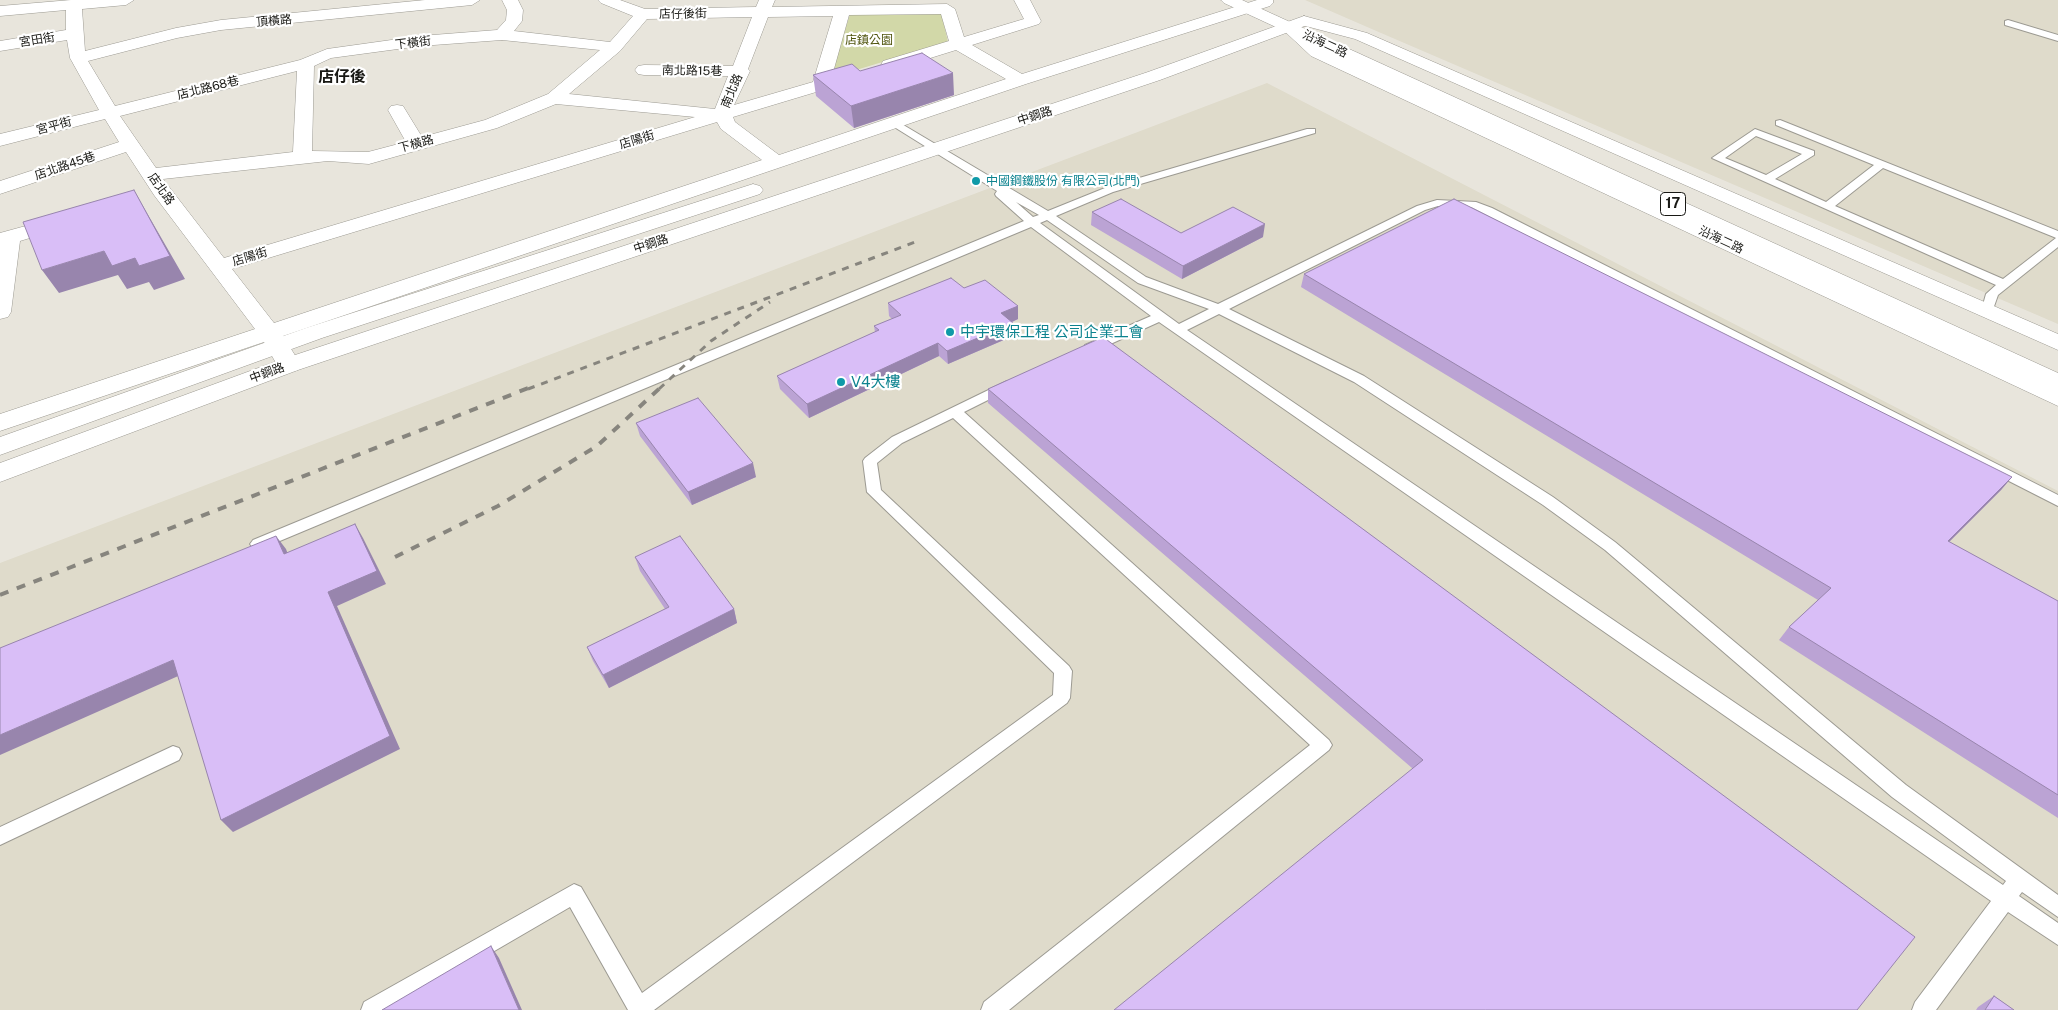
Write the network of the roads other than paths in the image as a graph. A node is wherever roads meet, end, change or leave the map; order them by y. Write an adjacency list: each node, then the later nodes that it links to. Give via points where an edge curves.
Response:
1 (126, 0): 7 (street)
2 (472, 0): 20 (street, 頂橫路, via 202,28)
3 (510, 0): 15 (street, via 515,10 514,21)
4 (606, 0): 12 (street, 店仔後街)
5 (1022, 0): 17 (street, 店陽街, via 1033,21)
6 (1229, 0): 11 (street, 17)
7 (78, 2): 9 (street); 14 (street, 店北路)
8 (765, 6): 10 (street, 店仔後街); 12 (street, 店仔後街); 23 (street, 南北路)
9 (0, 11)
10 (842, 11): 17 (street, 店仔後街, via 947,8); 25 (street)
11 (1274, 12): 24 (street, 中鋼路); 33 (street, 中鋼路); 37 (street, 中鋼路, via 1154,76); 56 (street, 沿海二路, via 1361,36); 62 (street, 沿海二路 / 17); 65 (street, 沿海二路, via 1317,52)
12 (642, 14): 19 (street, 下橫路)
13 (2008, 23): 16 (lane)
14 (74, 34): 18 (street, 宮田街); 20 (street, 店北路)
15 (502, 35): 19 (street, 下橫街); 21 (street, 下橫街, via 420,41 327,54)
16 (2058, 38)
17 (958, 44): 24 (street); 25 (street, 店陽街)
18 (0, 46)
19 (614, 46): 26 (street, 下橫路)
20 (78, 58): 28 (street, 店北路)
21 (306, 64): 28 (street, 店北路68巷); 38 (street)
22 (644, 70): 23 (street, 南北路15巷)
23 (741, 71): 29 (street, 南北路)
24 (1020, 80): 30 (street, 中鋼路)
25 (820, 86): 29 (street, 店陽街)
26 (554, 98): 29 (street); 36 (street, 下橫路, via 492,124)
27 (397, 110): 36 (street)
28 (109, 112): 34 (street, 宮平街); 35 (street, 店北路)
29 (722, 114): 39 (street, 南北路, via 728,125); 52 (street, 店陽街)
30 (894, 122): 33 (lane); 39 (street, 中鋼路)
31 (1780, 123): 40 (lane)
32 (1311, 131): 46 (lane, via 1109,190)
33 (918, 137): 37 (lane); 59 (street, 中鋼路)
34 (0, 140)
35 (131, 144): 43 (street, 店北路45巷); 44 (street, 店北路)
36 (417, 144): 38 (street, 下橫路, via 368,158)
37 (937, 148): 41 (lane); 63 (street, 中鋼路)
38 (302, 157): 44 (street, 下橫路)
39 (776, 162): 59 (street, 中鋼路)
40 (1882, 164): 45 (lane); 49 (lane)
41 (980, 177): 46 (lane); 48 (lane)
42 (1766, 180): 42 (lane, via 1810,153 1755,132 1717,158); 45 (lane)
43 (0, 188)
44 (151, 188): 52 (street, 店北路)
45 (1827, 207): 53 (lane)
46 (1048, 216): 48 (lane); 54 (lane, via 1142,280)
47 (76, 218): 50 (street)
48 (1033, 223): 57 (lane); 71 (lane)
49 (2058, 235)
50 (5, 239): 55 (street)
51 (2058, 241): 53 (lane)
52 (220, 266): 59 (street, 店北路)
53 (2004, 284): 56 (lane, via 1992,294)
54 (1219, 309): 58 (lane); 70 (lane, via 1421,208 1455,202 1472,204); 74 (lane, via 1359,379 1548,501 1610,546 1898,791)
55 (0, 312)
56 (1987, 312): 60 (street, 沿海二路)
57 (1160, 317): 58 (lane); 61 (lane)
58 (1178, 330): 75 (lane)
59 (274, 339): 63 (street, 店北路); 67 (street, 中鋼路); 68 (street, 中鋼路)
60 (2058, 343)
61 (1078, 354)
62 (2058, 362)
63 (289, 365): 69 (street, 中鋼路)
64 (1024, 378): 66 (lane)
65 (2057, 392)
66 (954, 412): 78 (lane, via 897,440 870,461 874,492 1063,671 1061,698); 80 (lane, via 1323,745)
67 (0, 423)
68 (0, 446)
69 (0, 473)
70 (2058, 501)
71 (248, 548)
72 (173, 754): 73 (lane)
73 (0, 836)
74 (2019, 880): 75 (lane); 76 (lane)
75 (2005, 898): 77 (lane); 81 (lane)
76 (2058, 907)
77 (2058, 935)
78 (640, 1009): 79 (lane, via 574,894)
79 (372, 1010)
80 (992, 1010)
81 (1923, 1010)

